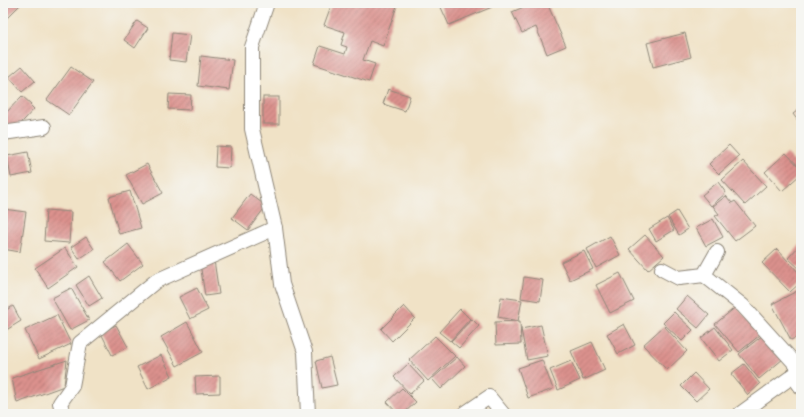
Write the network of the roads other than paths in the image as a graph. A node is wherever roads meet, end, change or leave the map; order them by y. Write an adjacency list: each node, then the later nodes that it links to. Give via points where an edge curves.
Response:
1 (267, 3): 4 (street, via 252,47 252,129)
2 (44, 127): 3 (street)
3 (3, 133)
4 (275, 228): 10 (street, via 156,281 80,343 72,386 60,403); 11 (street, via 282,284 305,352)
5 (717, 252): 7 (street)
6 (662, 269): 7 (street, via 679,278)
7 (704, 275): 8 (street, via 743,306)
8 (798, 372): 9 (street); 14 (street)
9 (801, 387)
10 (64, 414)
11 (308, 414)
12 (464, 414): 13 (street, via 489,397)
13 (503, 414)
14 (740, 414)

